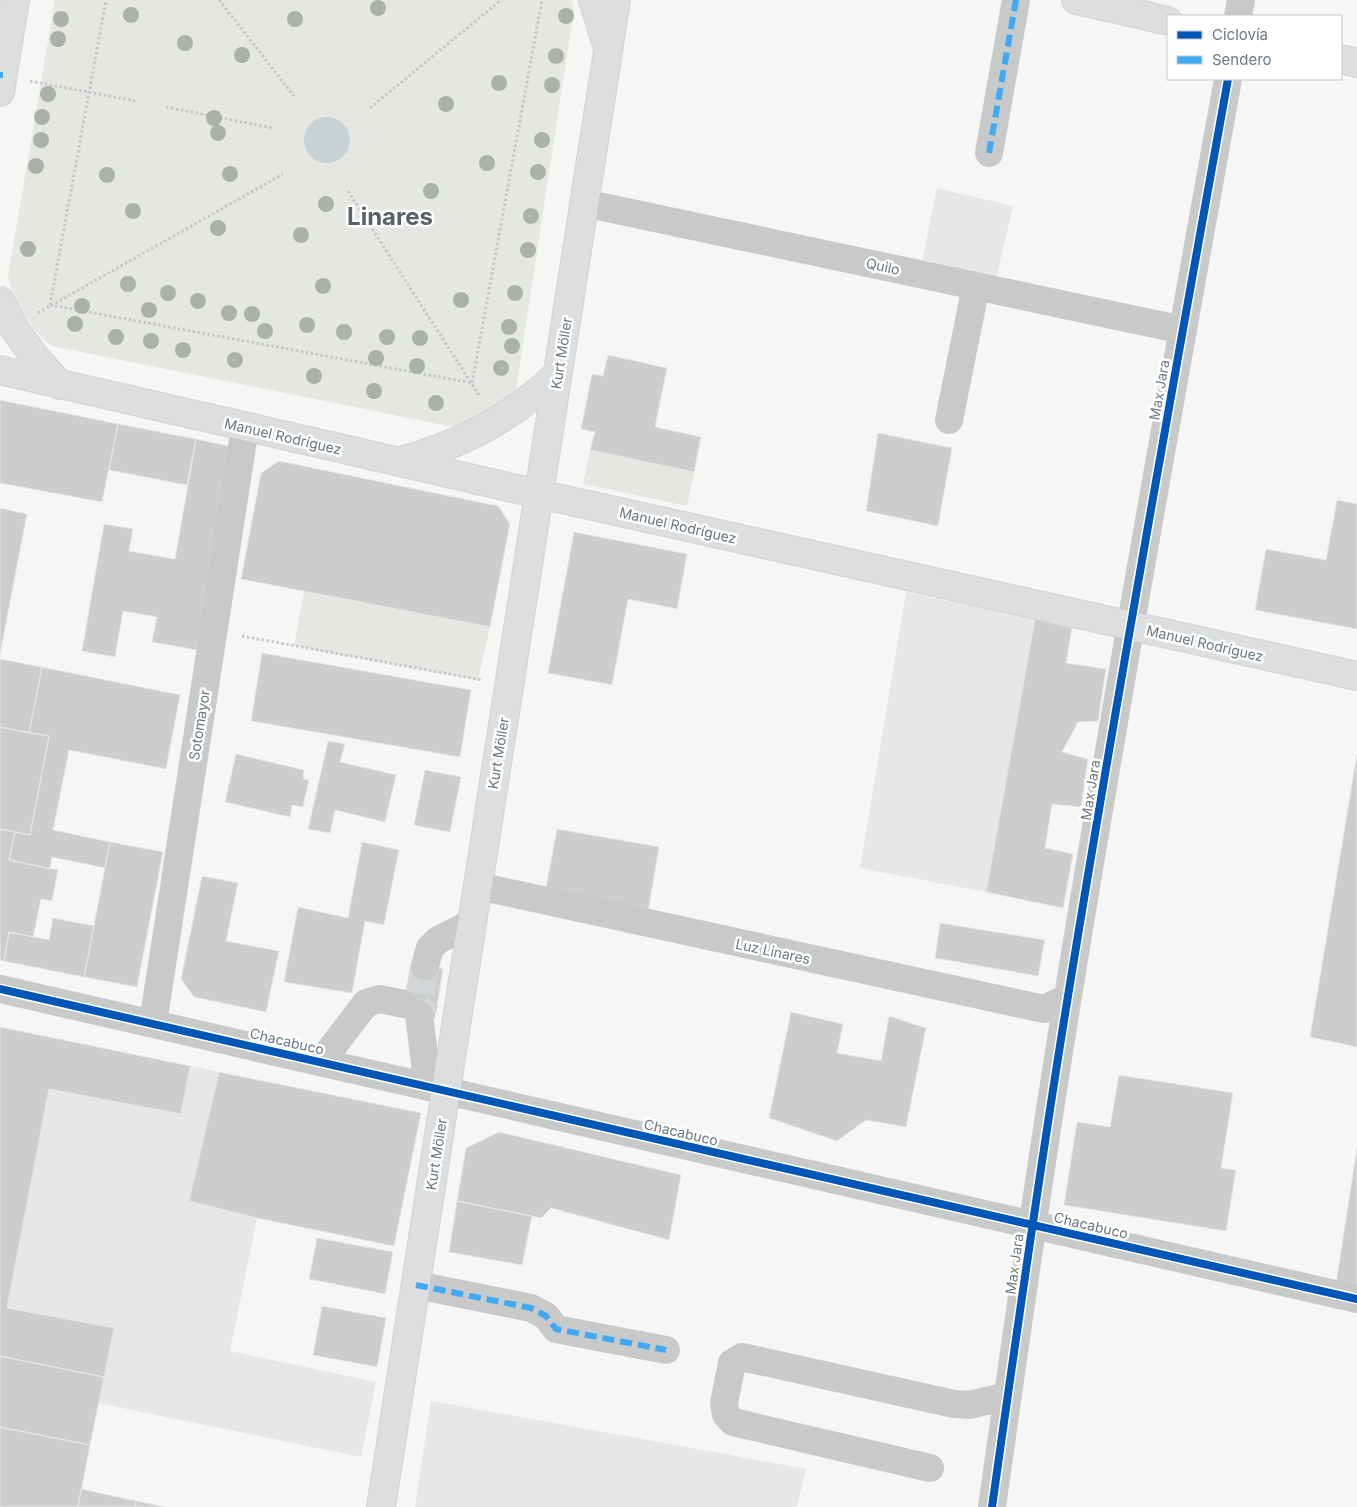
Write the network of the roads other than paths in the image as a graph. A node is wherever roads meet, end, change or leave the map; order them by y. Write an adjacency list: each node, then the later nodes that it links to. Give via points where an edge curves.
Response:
1 (15, 0): 13 (main road)
2 (593, 0): 9 (main road)
3 (616, 0): 9 (main road, Kurt Möller)
4 (1016, 0): 14 (street)
5 (1076, 0): 8 (main road)
6 (1241, 0): 7 (street)
7 (1238, 15)
8 (1167, 21)
9 (608, 48): 15 (main road, Kurt Möller)
10 (1342, 59): 11 (main road)
11 (1357, 63)
12 (1228, 80): 18 (street, Max Jara)
13 (1, 81)
14 (989, 153)
15 (584, 203): 16 (street, Quilo); 20 (main road, Kurt Möller)
16 (976, 286): 18 (street, Quilo); 22 (street)
17 (0, 301): 21 (main road, via 14,327)
18 (1183, 330): 26 (street, Max Jara)
19 (0, 370): 21 (main road, Manuel Rodríguez)
20 (558, 372): 24 (main road, via 539,391 494,424 431,452); 25 (main road, Kurt Möller)
21 (60, 385): 23 (main road, Manuel Rodríguez)
22 (949, 420)
23 (245, 427): 24 (main road, Manuel Rodríguez); 34 (street, Sotomayor)
24 (397, 462): 25 (main road, Manuel Rodríguez)
25 (539, 494): 26 (main road, Manuel Rodríguez); 28 (main road, Kurt Möller)
26 (1130, 626): 27 (main road, Manuel Rodríguez); 32 (street, Max Jara)
27 (1357, 676)
28 (478, 886): 29 (main road, Kurt Möller); 32 (street, Luz Linares, via 1044,1009)
29 (472, 923): 30 (street, via 438,940 430,948); 35 (main road, Kurt Möller)
30 (425, 966)
31 (0, 989): 34 (street, Chacabuco)
32 (1067, 998): 38 (street, Max Jara)
33 (417, 1012): 35 (street); 36 (street, via 380,999 366,1002); 37 (street)
34 (153, 1023): 36 (street, Chacabuco)
35 (454, 1040): 37 (main road, Kurt Möller)
36 (321, 1062): 37 (street, Chacabuco)
37 (437, 1089): 38 (street, Chacabuco); 39 (main road, Kurt Möller)
38 (1032, 1224): 40 (street, Chacabuco); 42 (street, Max Jara)
39 (416, 1284): 41 (street, via 531,1308 546,1316 556,1329); 44 (main road, Kurt Möller)
40 (1357, 1300)
41 (666, 1350)
42 (1008, 1396): 43 (street, via 970,1405 954,1404 742,1357 732,1363 724,1403 726,1415 733,1422); 45 (street, Max Jara)
43 (930, 1468)
44 (381, 1507)
45 (992, 1507)

